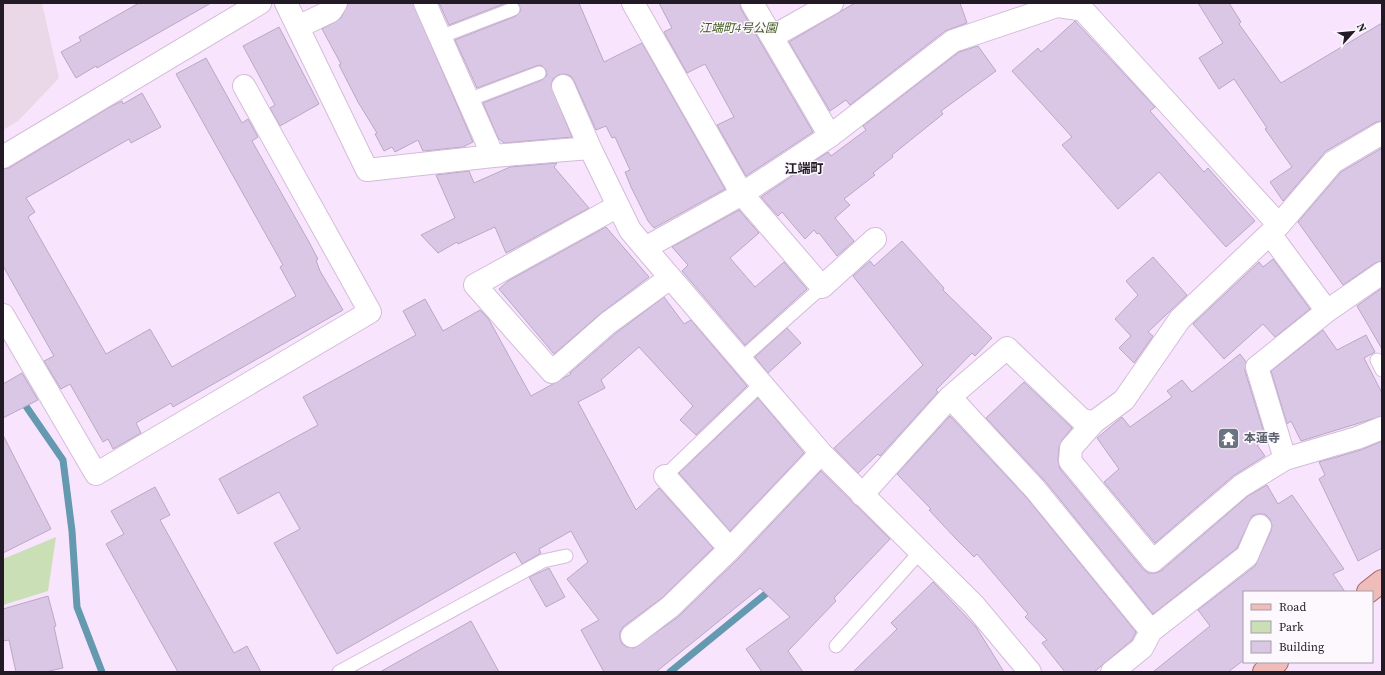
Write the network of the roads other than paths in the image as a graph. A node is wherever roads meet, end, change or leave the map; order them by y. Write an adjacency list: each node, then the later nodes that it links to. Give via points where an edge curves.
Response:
1 (260, 3): 21 (street)
2 (286, 3): 10 (street)
3 (336, 3): 10 (street, via 331,11)
4 (425, 3): 11 (street)
5 (633, 3): 22 (street)
6 (752, 3): 12 (street)
7 (832, 3): 12 (street)
8 (1032, 8): 18 (street, via 953,40); 24 (street, via 1057,6 1083,10)
9 (513, 9): 11 (lane)
10 (298, 27): 20 (street, via 367,170)
11 (440, 36): 16 (street)
12 (772, 37): 18 (street)
13 (539, 73): 16 (lane)
14 (244, 86): 31 (street, via 370,312 96,474)
15 (564, 86): 19 (street)
16 (468, 100): 20 (street)
17 (1382, 133): 24 (street, via 1333,162)
18 (830, 136): 22 (street)
19 (590, 148): 20 (street); 23 (street)
20 (493, 156)
21 (3, 157)
22 (742, 194): 26 (street); 29 (street)
23 (618, 206): 26 (street, via 630,230); 28 (street, via 475,285 552,372 608,323)
24 (1275, 229): 30 (street); 35 (street, via 1180,319 1124,400)
25 (875, 239): 29 (street)
26 (645, 248): 28 (street)
27 (1382, 273): 30 (street)
28 (670, 278): 32 (street)
29 (822, 287): 32 (lane)
30 (1327, 311): 38 (street, via 1257,367)
31 (3, 315)
32 (740, 360): 33 (street)
33 (761, 384): 37 (street); 39 (lane)
34 (950, 397): 35 (street, via 1007,348 1082,420); 40 (street); 47 (street, via 1035,489)
35 (1094, 422): 38 (street, via 1071,448 1070,461 1153,561 1242,486)
36 (1382, 428): 38 (street)
37 (821, 453): 40 (street); 42 (street)
38 (1285, 459)
39 (666, 476): 42 (street)
40 (862, 495): 43 (street)
41 (1260, 526): 47 (street, via 1247,556)
42 (730, 549): 48 (street, via 670,607)
43 (920, 552): 49 (lane); 51 (street, via 974,605)
44 (566, 556): 50 (lane, via 543,561)
45 (1382, 581): 46 (main road)
46 (1369, 591)
47 (1151, 631): 52 (street, via 1142,648)
48 (632, 636)
49 (836, 646)
50 (339, 672)
51 (1030, 672)
52 (1112, 672)

